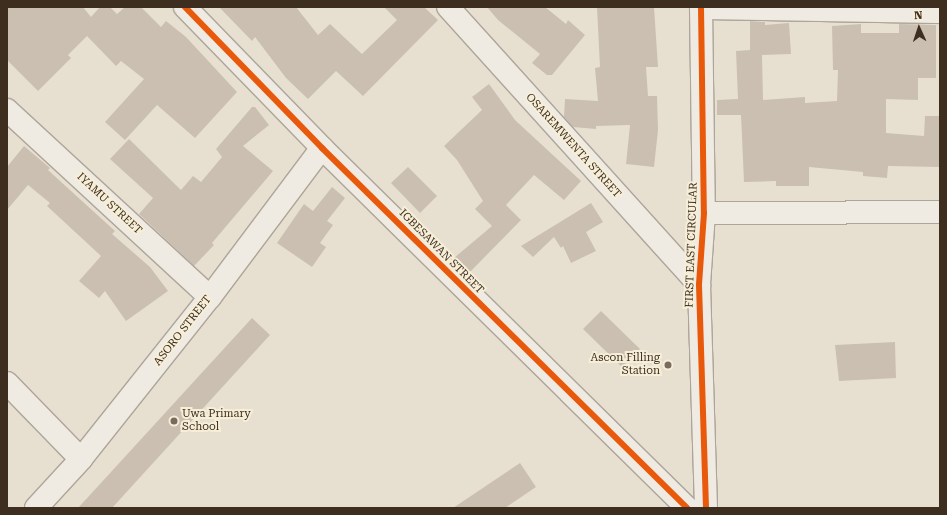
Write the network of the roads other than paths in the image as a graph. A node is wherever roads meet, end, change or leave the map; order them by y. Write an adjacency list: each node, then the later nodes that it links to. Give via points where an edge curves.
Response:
1 (185, 7): 6 (street, IGBESAWAN STREET)
2 (448, 7): 9 (street, OSAREMWENTA STREET)
3 (701, 8): 4 (street); 8 (street, FIRST EAST CIRCULAR)
4 (940, 12)
5 (7, 110): 10 (street, IYAMU STREET)
6 (322, 148): 10 (street, ASORO STREET); 14 (street, IGBESAWAN STREET)
7 (940, 212): 8 (street)
8 (704, 213): 9 (street, FIRST EAST CIRCULAR)
9 (699, 285): 15 (street, FIRST EAST CIRCULAR)
10 (210, 297): 12 (street, ASORO STREET)
11 (7, 383): 12 (street)
12 (81, 459): 13 (street, ASORO STREET)
13 (36, 508)
14 (687, 508)
15 (706, 508)

